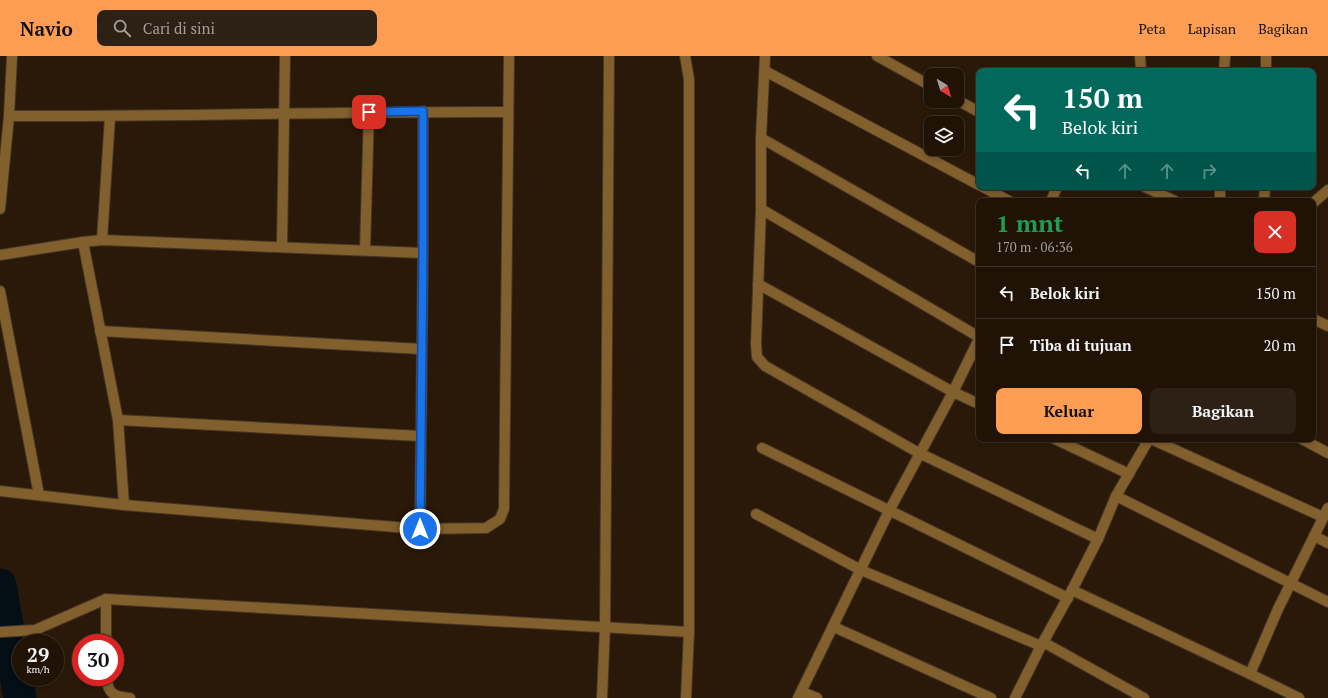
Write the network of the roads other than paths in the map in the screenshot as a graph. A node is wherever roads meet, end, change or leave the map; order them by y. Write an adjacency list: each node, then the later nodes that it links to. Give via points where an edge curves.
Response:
1 (12, 56): 22 (street)
2 (285, 56): 21 (street)
3 (509, 56): 20 (street)
4 (609, 56): 77 (street)
5 (685, 56): 80 (street, via 689,79)
6 (765, 56): 14 (street)
7 (881, 56): 15 (street)
8 (1140, 56): 11 (street)
9 (1225, 56): 12 (street)
10 (1266, 56): 13 (street)
11 (1139, 68)
12 (1224, 68)
13 (1266, 68)
14 (765, 71): 24 (street); 25 (street)
15 (924, 82)
16 (964, 104): 17 (street)
17 (976, 110)
18 (423, 111): 19 (street); 20 (street); 38 (street)
19 (369, 112): 21 (street); 37 (street)
20 (508, 112): 68 (street, via 504,509 500,519 486,528)
21 (285, 113): 23 (street); 36 (street)
22 (9, 116): 23 (street); 32 (street)
23 (110, 117): 34 (street)
24 (761, 138): 33 (street); 40 (street)
25 (976, 183)
26 (989, 190): 29 (street)
27 (1152, 190): 30 (street)
28 (1328, 190): 31 (street)
29 (1003, 198)
30 (1168, 198)
31 (1316, 200)
32 (0, 209)
33 (760, 209): 41 (street); 46 (street)
34 (102, 240): 35 (street); 36 (street)
35 (83, 242): 39 (street); 45 (street)
36 (282, 247): 37 (street)
37 (365, 250): 38 (street)
38 (423, 253): 48 (street)
39 (0, 255)
40 (976, 260)
41 (758, 284): 49 (street); 58 (street, via 756,344 757,357 761,362)
42 (0, 291): 62 (street)
43 (1316, 321): 44 (street)
44 (1328, 326)
45 (100, 331): 48 (street); 51 (street)
46 (976, 336)
47 (976, 344): 49 (street)
48 (421, 349): 52 (street)
49 (953, 392): 50 (street); 58 (street)
50 (976, 403)
51 (118, 420): 52 (street); 64 (street)
52 (420, 436): 68 (street)
53 (1061, 442): 60 (street)
54 (1148, 442): 60 (street)
55 (1157, 442): 66 (street)
56 (1308, 442): 59 (street)
57 (762, 448): 65 (street)
58 (919, 453): 65 (street); 70 (street)
59 (1328, 453)
60 (1129, 474): 63 (street)
61 (0, 491): 62 (street)
62 (39, 495): 64 (street)
63 (1116, 496): 70 (street); 73 (street)
64 (124, 505): 68 (street)
65 (889, 511): 72 (street); 74 (street)
66 (1326, 513): 69 (street)
67 (756, 514): 72 (street)
68 (420, 529)
69 (1314, 536): 71 (street); 73 (street)
70 (1098, 539): 74 (street)
71 (1328, 543)
72 (861, 570): 78 (street); 82 (street)
73 (1290, 583): 76 (street); 83 (street)
74 (1070, 594): 82 (street); 83 (street)
75 (106, 599): 77 (street); 79 (street, via 35,630); 81 (street)
76 (1328, 602)
77 (605, 626): 80 (street); 87 (street)
78 (834, 627): 85 (street); 90 (street)
79 (0, 632)
80 (689, 632): 88 (street)
81 (106, 634)
82 (1042, 644): 91 (street); 92 (street)
83 (1250, 674): 93 (street)
84 (108, 686): 86 (street, via 119,698)
85 (800, 695): 89 (street)
86 (130, 698)
87 (602, 698)
88 (686, 698)
89 (817, 698)
90 (991, 698)
91 (1015, 698)
92 (1144, 698)
93 (1299, 698)

